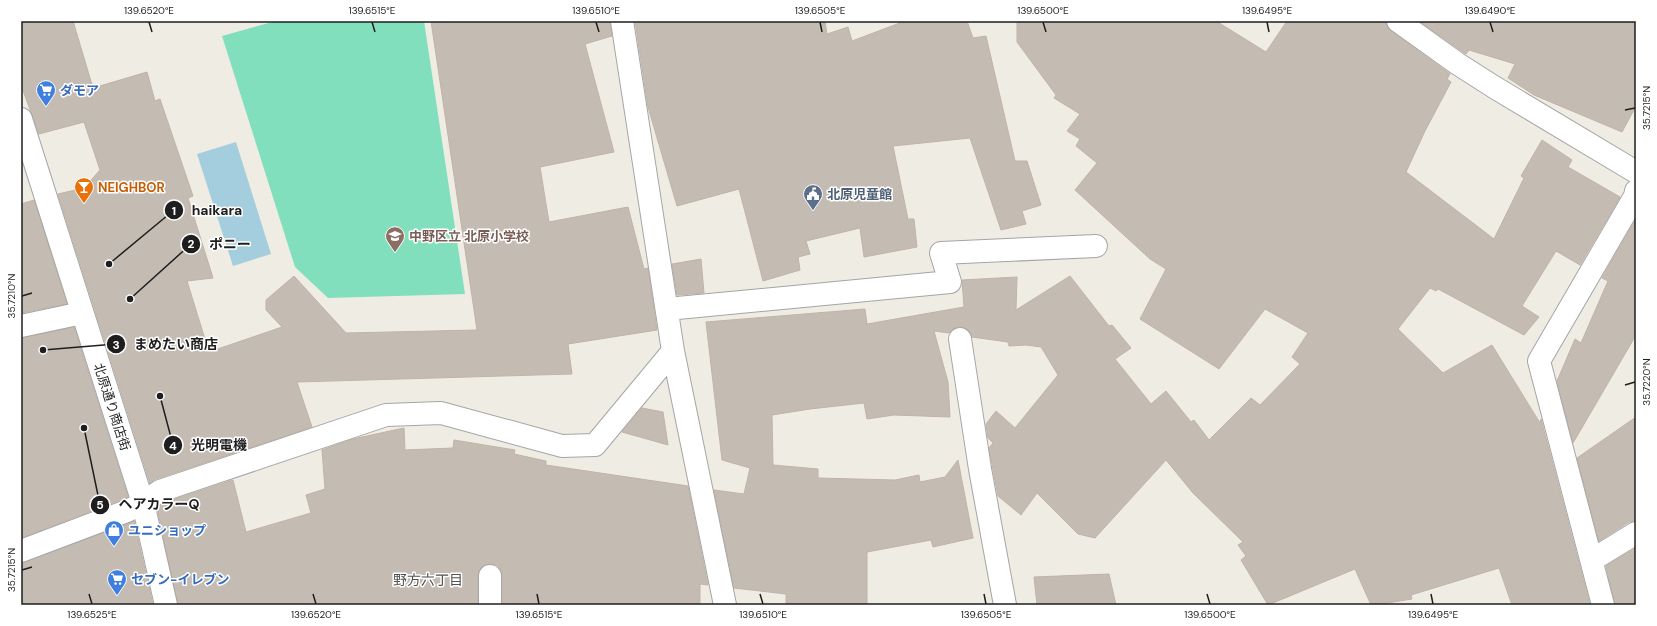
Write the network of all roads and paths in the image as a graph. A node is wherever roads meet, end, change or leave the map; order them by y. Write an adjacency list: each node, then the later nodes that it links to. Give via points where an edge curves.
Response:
1 (622, 21): 7 (street)
2 (1398, 21): 4 (street, via 1488,83)
3 (21, 119): 8 (street, 北原通り商店街)
4 (1636, 172)
5 (1636, 191): 15 (street, via 1539,361)
6 (1096, 246): 7 (street, via 941,253 950,282)
7 (667, 309): 11 (street)
8 (82, 313): 9 (street); 12 (street, 北原通り商店街)
9 (21, 326)
10 (960, 339): 20 (street)
11 (673, 351): 12 (street, via 596,451 562,446 441,413 386,415 160,491); 19 (street)
12 (143, 503): 14 (street, via 127,512); 17 (street, 北原通り商店街)
13 (1636, 533): 15 (street)
14 (21, 550)
15 (1592, 560): 21 (street)
16 (490, 576): 18 (street)
17 (166, 605)
18 (490, 605)
19 (725, 605)
20 (1005, 605)
21 (1603, 605)

